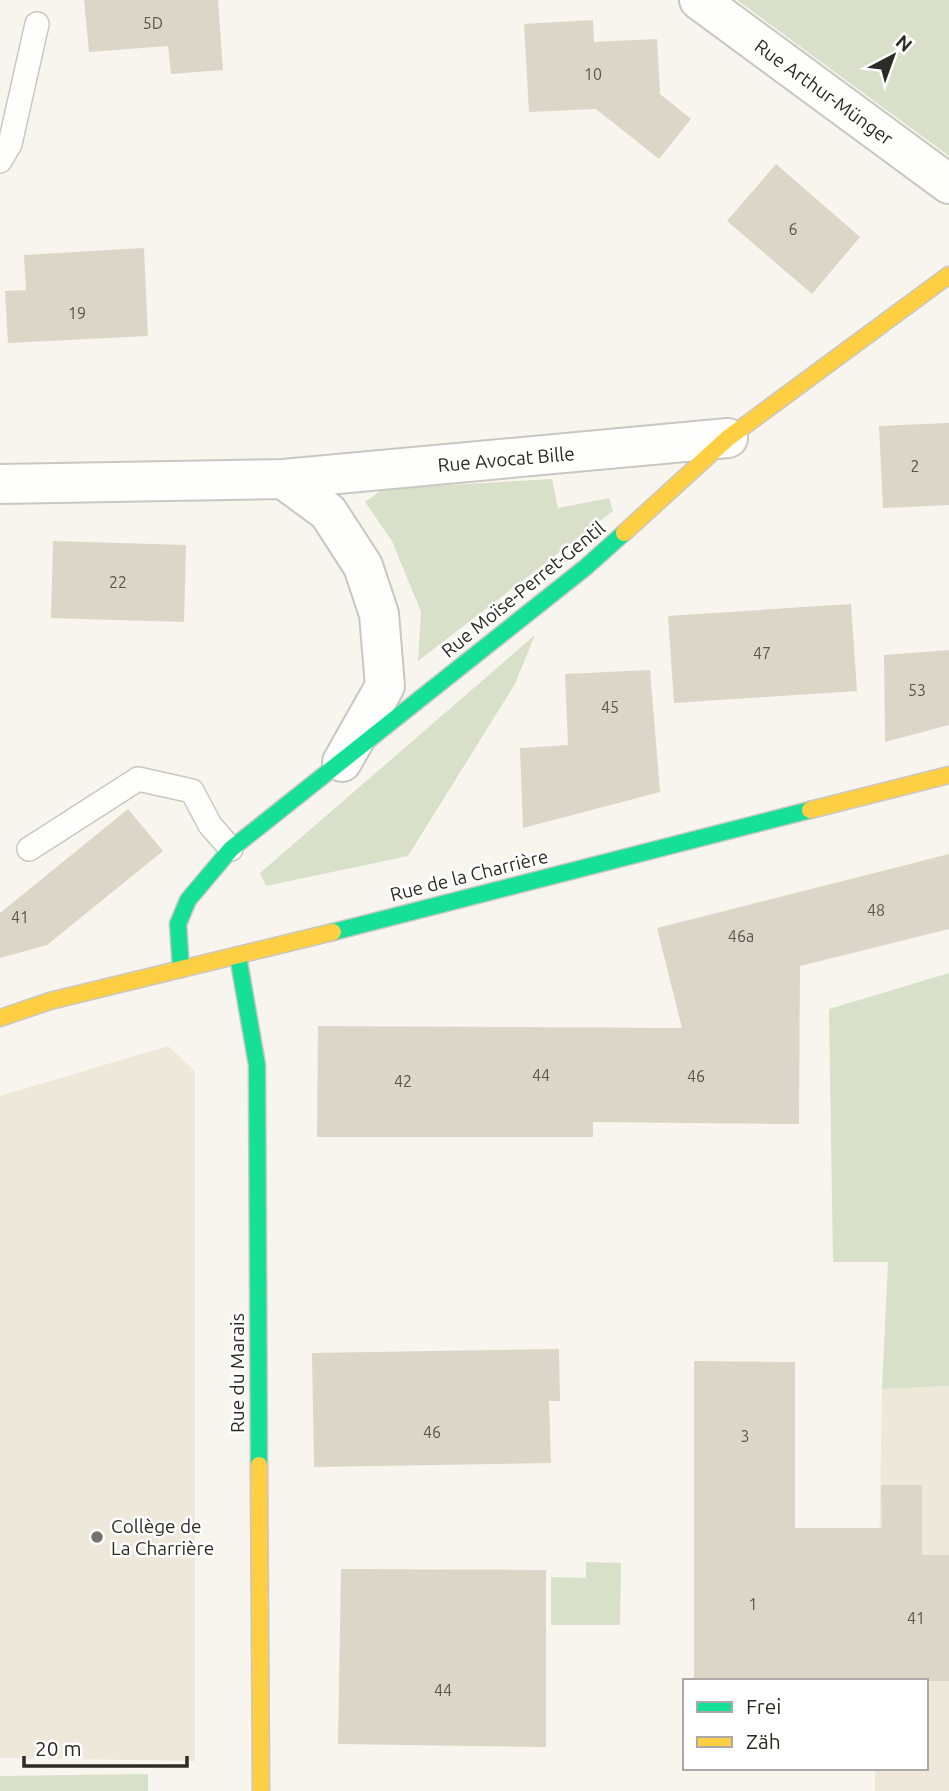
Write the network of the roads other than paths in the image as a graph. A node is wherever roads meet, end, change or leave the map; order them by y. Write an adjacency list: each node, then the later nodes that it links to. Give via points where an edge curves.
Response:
1 (699, 0): 4 (street, Rue Arthur-Münger)
2 (37, 24): 3 (lane, via 10,144)
3 (0, 161)
4 (949, 184)
5 (943, 284): 6 (street, Rue Moïse-Perret-Gentil)
6 (728, 438): 7 (street, Rue Avocat Bille); 9 (street, Rue Moïse-Perret-Gentil, via 586,567)
7 (283, 480): 8 (street, Rue Avocat Bille); 9 (street, via 328,512 363,566 379,614 384,686)
8 (0, 484)
9 (342, 762): 12 (street, Rue Moïse-Perret-Gentil)
10 (949, 775): 13 (street, Rue de la Charrière)
11 (29, 849): 12 (lane, via 138,779 192,791 210,825)
12 (231, 849): 14 (street, Rue Moïse-Perret-Gentil, via 188,900 178,924)
13 (238, 956): 14 (street, Rue de la Charrière); 16 (street, Rue du Marais, via 257,1065)
14 (181, 969): 15 (street, Rue de la Charrière)
15 (0, 1018)
16 (261, 1791)

